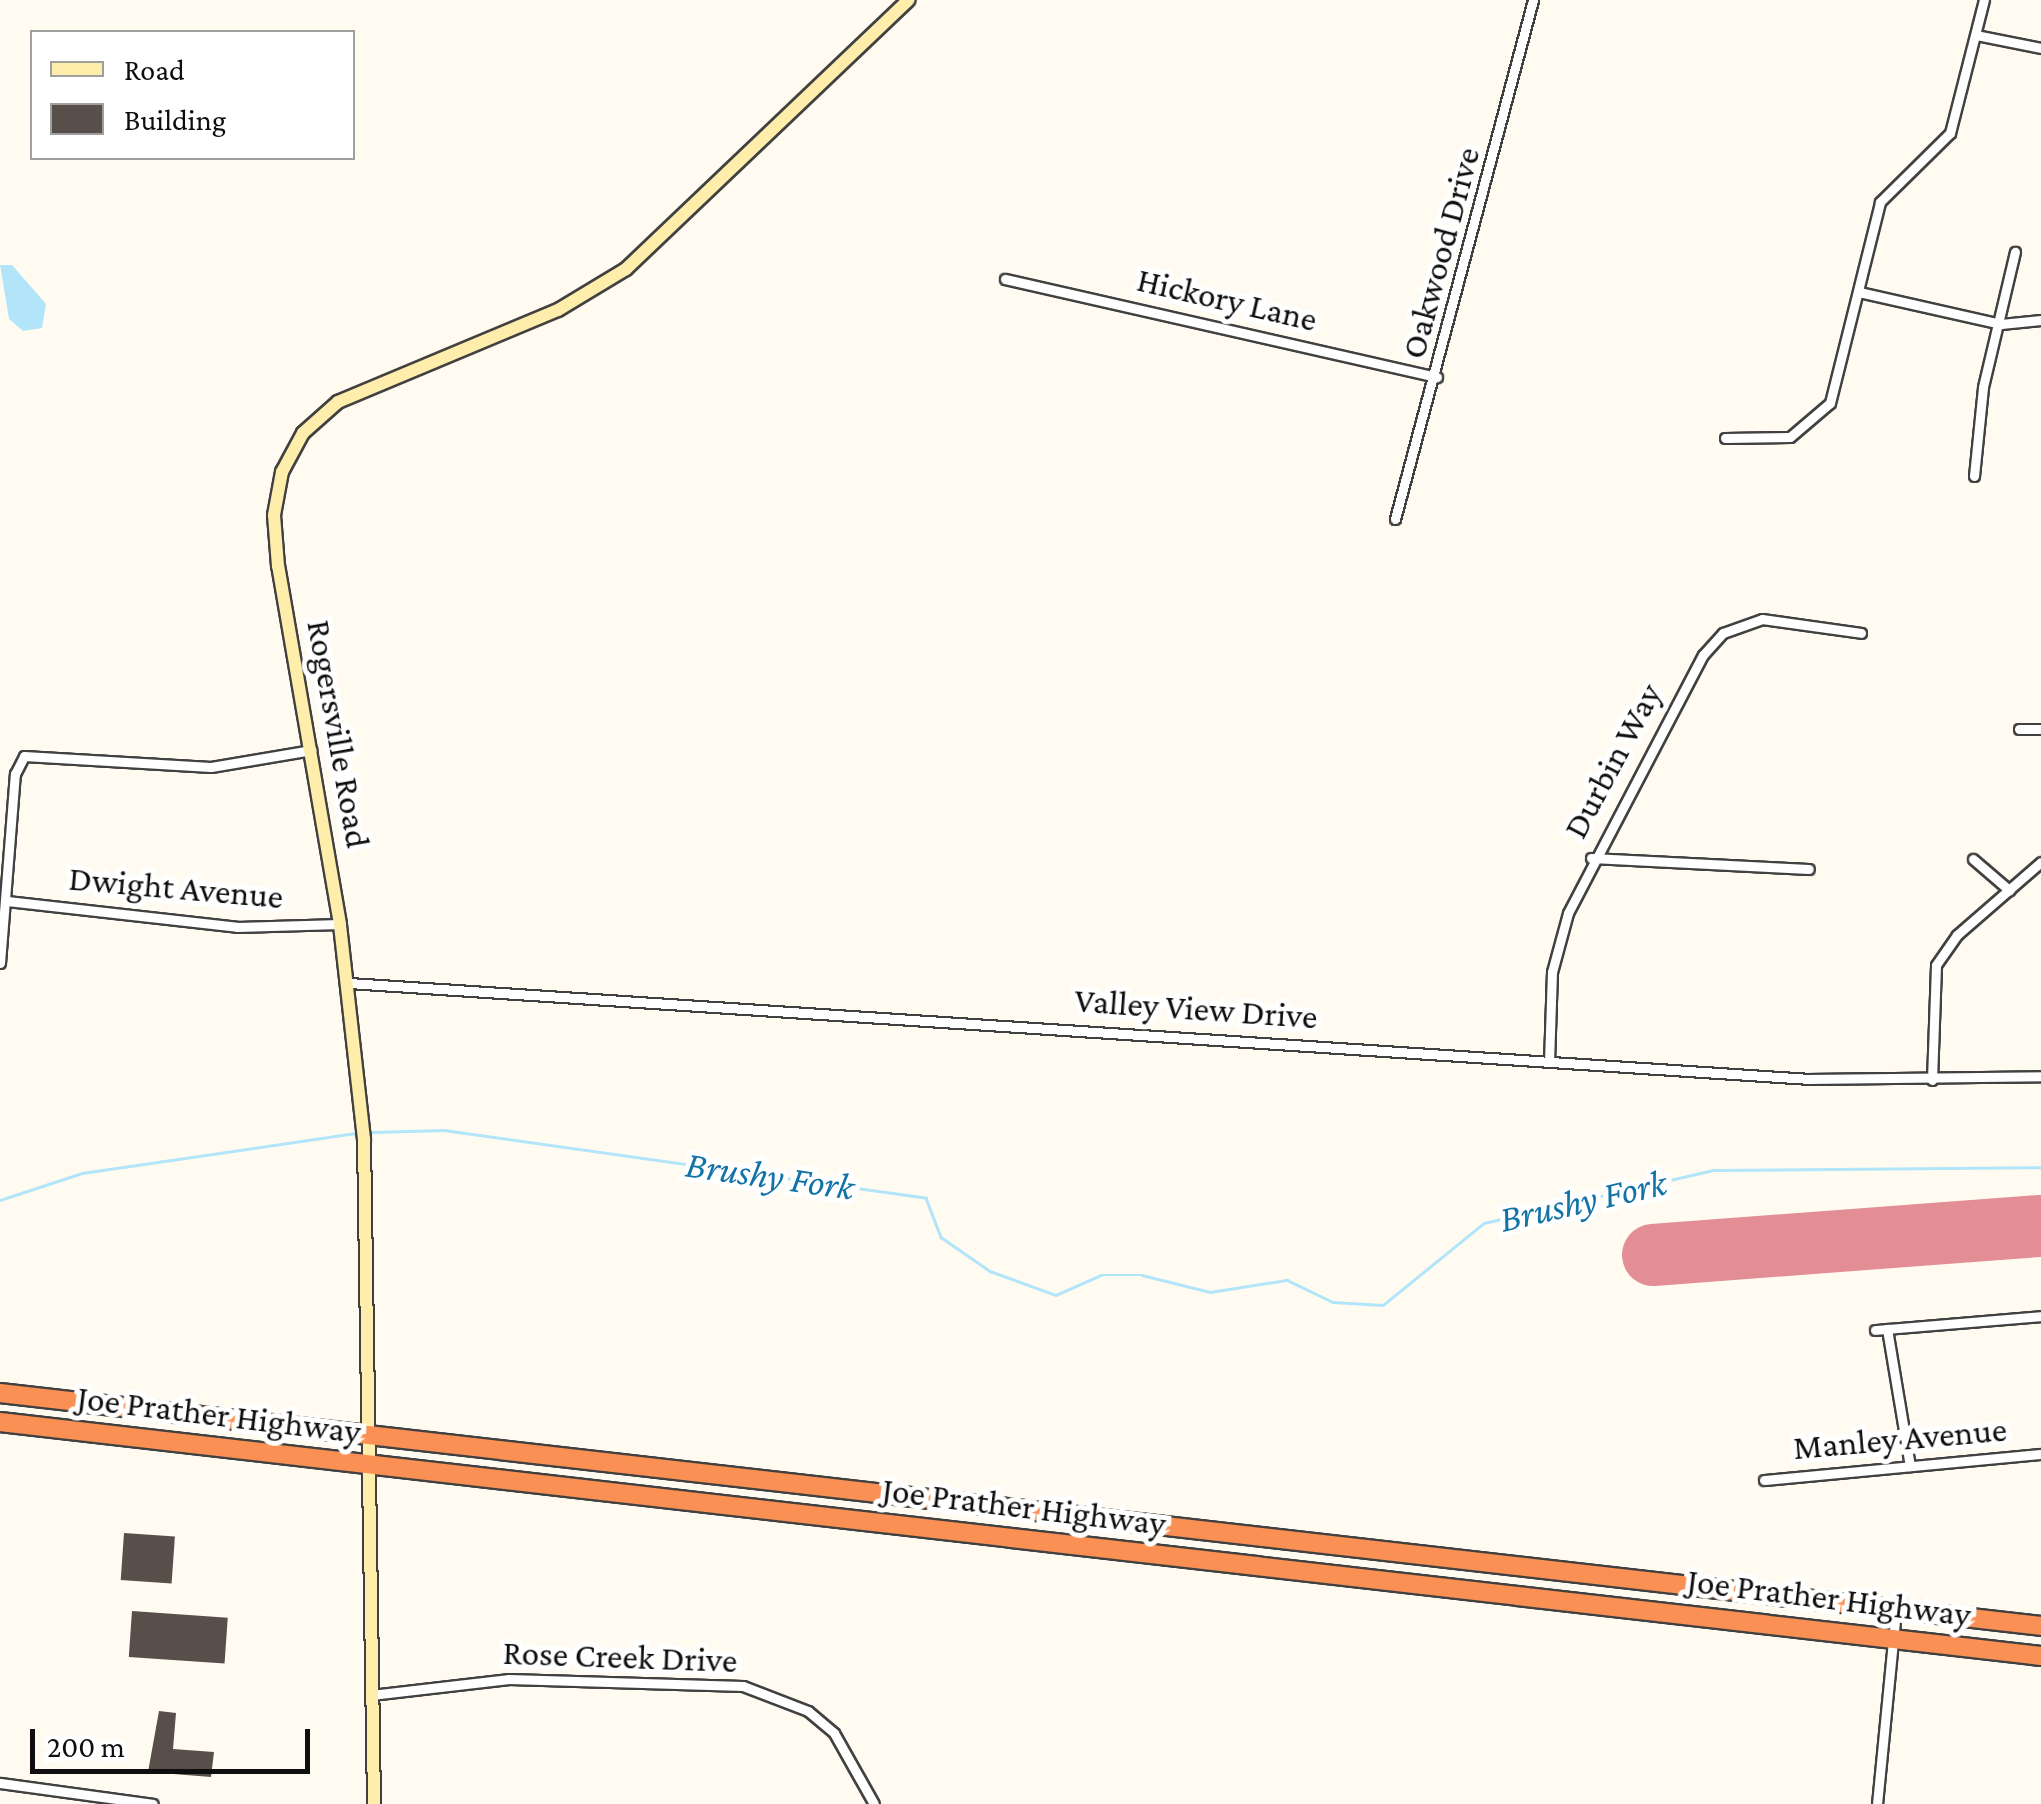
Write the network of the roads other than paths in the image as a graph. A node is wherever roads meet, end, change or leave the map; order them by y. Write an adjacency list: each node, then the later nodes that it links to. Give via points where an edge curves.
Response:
1 (908, 0): 18 (street, Rogersville Road, via 626,269 558,310 360,390 303,434 282,472 274,515)
2 (1533, 0): 11 (street, Oakwood Drive)
3 (1984, 0): 4 (street)
4 (1976, 35): 5 (street); 8 (street, via 1950,133 1880,202)
5 (2041, 48)
6 (2015, 252): 10 (street)
7 (1005, 279): 11 (street, Hickory Lane)
8 (1859, 292): 10 (street); 12 (street, via 1835,394 1819,418 1774,441)
9 (2041, 320): 10 (street)
10 (2001, 324): 13 (street, via 1984,387)
11 (1437, 377): 14 (street, Oakwood Drive)
12 (1725, 438)
13 (1974, 476)
14 (1395, 518)
15 (1861, 633): 19 (street, Durbin Way, via 1775,619 1723,633 1676,700)
16 (2019, 729): 17 (street)
17 (2041, 729)
18 (312, 750): 24 (street, via 212,767 24,756 16,774); 25 (street, Rogersville Road)
19 (1592, 858): 22 (street); 28 (street, Durbin Way, via 1558,942)
20 (1973, 860): 23 (street)
21 (2041, 862): 23 (street)
22 (1810, 869)
23 (2009, 890): 30 (street, via 1936,964)
24 (7, 901): 25 (street, Dwight Avenue, via 237,927); 26 (street)
25 (340, 924): 27 (street, Rogersville Road)
26 (0, 964)
27 (349, 983): 28 (street, Valley View Drive); 36 (street, Rogersville Road, via 364,1139)
28 (1549, 1062): 30 (street, Valley View Drive)
29 (2041, 1076): 30 (street, Valley View Drive)
30 (1932, 1080)
31 (2041, 1316): 32 (street)
32 (1887, 1328): 33 (street); 39 (street)
33 (1875, 1330)
34 (0, 1393): 36 (highway, Joe Prather Highway)
35 (0, 1422): 38 (highway, Joe Prather Highway)
36 (369, 1435): 38 (street, Rogersville Road); 41 (highway, Joe Prather Highway)
37 (2041, 1454): 39 (street, Manley Avenue)
38 (369, 1464): 43 (highway, Joe Prather Highway); 45 (street, Rogersville Road)
39 (1910, 1466): 40 (street, Manley Avenue)
40 (1764, 1480)
41 (1896, 1610): 42 (highway, Joe Prather Highway); 43 (street)
42 (2041, 1626)
43 (1893, 1637): 44 (highway, Joe Prather Highway); 50 (street)
44 (2041, 1656)
45 (371, 1695): 48 (street, Rogersville Road); 49 (street, Rose Creek Drive, via 509,1679 744,1686 808,1711 834,1733)
46 (0, 1783): 47 (street)
47 (153, 1804)
48 (374, 1804)
49 (874, 1804)
50 (1877, 1804)

